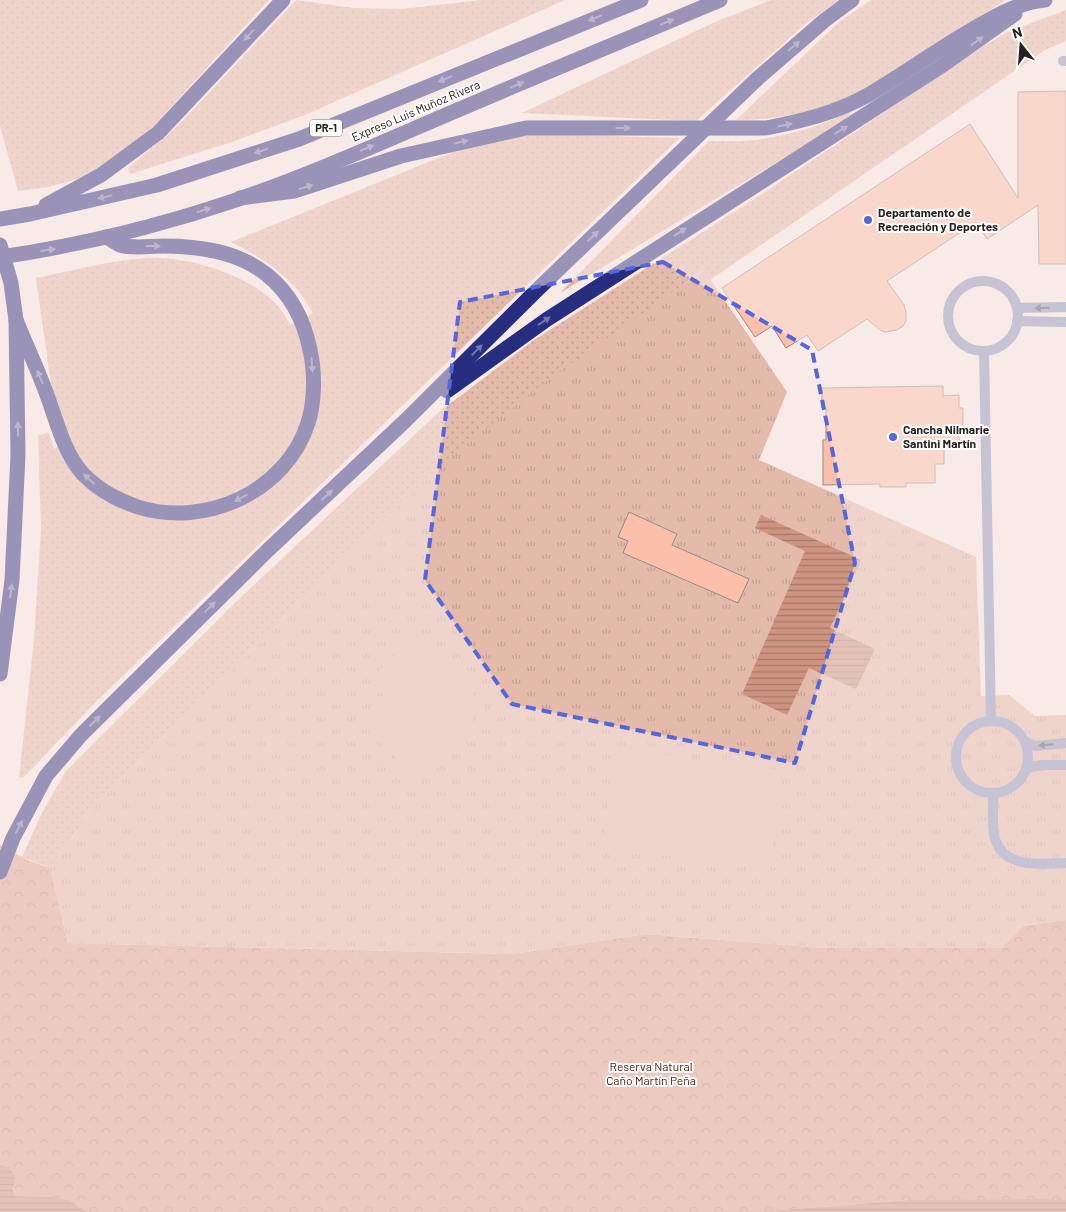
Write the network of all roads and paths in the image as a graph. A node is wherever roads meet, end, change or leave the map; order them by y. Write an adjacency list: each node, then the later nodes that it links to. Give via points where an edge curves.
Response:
1 (283, 0): 7 (highway, one-way to 7, via 158,133 101,175)
2 (641, 0): 7 (highway, Expreso Luis Muñoz Rivera / PR-1, one-way to 7, via 299,138 157,185)
3 (720, 0): 6 (highway, Expreso Luis Muñoz Rivera, one-way to 3)
4 (852, 0): 18 (highway, one-way to 4, via 757,79)
5 (1037, 1): 6 (highway, one-way to 5, via 294,191 401,156 526,128 766,128 802,121 838,110 867,95 997,14); 18 (highway, one-way to 5, via 546,320)
6 (240, 198): 9 (highway, Expreso Luis Muñoz Rivera, one-way to 6)
7 (30, 214): 8 (highway, Expreso Luis Muñoz Rivera / PR-1)
8 (0, 219)
9 (106, 238): 11 (highway, Expreso Luis Muñoz Rivera, one-way to 9); 14 (highway, one-way to 14, via 121,245 188,247 228,254 265,273 291,299 309,343 312,407 303,436 277,474 237,500 204,511 162,513 106,493 72,460)
10 (0, 245): 14 (highway, via 11,283)
11 (0, 257)
12 (1066, 307): 13 (lane, one-way to 13)
13 (1017, 308): 15 (lane); 17 (lane, via 1008,291 990,281 970,282 954,294 947,313 951,332 965,346)
14 (16, 320): 19 (highway, one-way to 14, via 12,580 18,455)
15 (1017, 321): 16 (lane); 17 (lane, via 1008,340)
16 (1066, 322)
17 (984, 351): 20 (lane)
18 (405, 421): 27 (highway, one-way to 18, via 35,795 61,757 267,551)
19 (0, 674)
20 (991, 720): 21 (lane, via 1008,724); 25 (lane, via 978,723 963,734 956,758 962,777 968,784 978,790)
21 (1026, 742): 22 (lane, one-way to 21, via 1036,746); 24 (lane, via 1029,754)
22 (1066, 743)
23 (1066, 765): 24 (lane)
24 (1027, 768): 25 (lane, via 1015,785)
25 (993, 792): 26 (lane, via 995,838 1003,851 1014,860 1028,864)
26 (1066, 863)
27 (0, 872)

